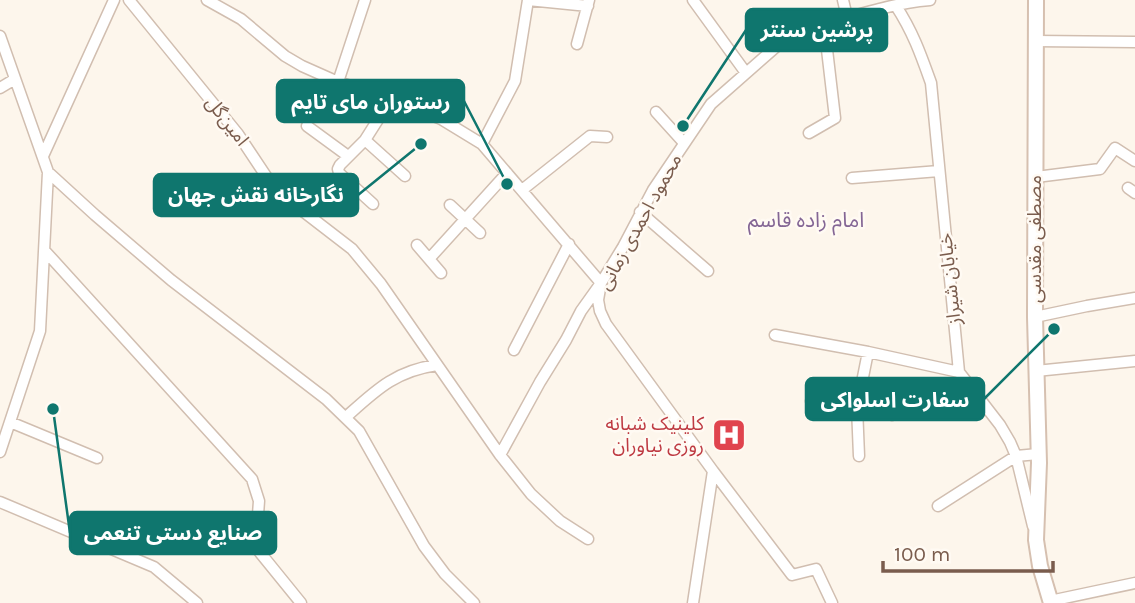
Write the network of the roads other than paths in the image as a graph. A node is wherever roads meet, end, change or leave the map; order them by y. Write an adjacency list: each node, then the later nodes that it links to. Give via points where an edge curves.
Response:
1 (114, 0): 31 (street)
2 (129, 0): 59 (street, امین‌گل, via 282,195 352,249)
3 (207, 0): 21 (street, via 241,19 285,56)
4 (365, 0): 21 (street)
5 (528, 0): 11 (street); 30 (street, via 516,81)
6 (694, 0): 19 (street)
7 (842, 0): 13 (street)
8 (930, 0): 10 (street, محمود احمدی زمانی)
9 (1036, 0): 16 (main road, مصطفی مقدسی)
10 (915, 1): 12 (street, محمود احمدی زمانی)
11 (589, 3): 18 (street)
12 (896, 6): 13 (street, محمود احمدی زمانی); 34 (street, خیابان شیراز, via 918,45 931,83)
13 (848, 17): 14 (street, محمود احمدی زمانی)
14 (824, 24): 19 (street, محمود احمدی زمانی, via 796,31); 26 (street, via 835,118)
15 (0, 36): 20 (street)
16 (1035, 41): 17 (street); 38 (main road, مصطفی مقدسی)
17 (1135, 43)
18 (577, 44)
19 (746, 74): 29 (street, محمود احمدی زمانی, via 711,104)
20 (15, 79): 22 (street); 31 (street)
21 (338, 82): 23 (street)
22 (0, 88)
23 (391, 99): 28 (street); 30 (street, via 441,119)
24 (656, 112): 29 (street)
25 (307, 126): 32 (street)
26 (809, 133)
27 (607, 137): 40 (street, via 590,136)
28 (365, 140): 32 (street); 37 (street)
29 (684, 142): 43 (street, محمود احمدی زمانی)
30 (482, 144): 36 (street)
31 (43, 156): 35 (street)
32 (348, 156): 41 (street, via 339,173)
33 (1135, 161): 38 (street, via 1115,148 1100,169)
34 (939, 171): 39 (street); 61 (street, خیابان شیراز)
35 (48, 172): 48 (street); 65 (street, via 171,280)
36 (507, 173): 40 (street); 44 (street)
37 (405, 176)
38 (1036, 177): 54 (main road, مصطفی مقدسی)
39 (852, 178)
40 (522, 190): 46 (street)
41 (373, 204)
42 (450, 205): 44 (street)
43 (640, 212): 50 (street); 52 (street, محمود احمدی زمانی)
44 (466, 218): 45 (street); 49 (street)
45 (480, 233)
46 (569, 244): 52 (street); 56 (street)
47 (416, 245): 49 (street)
48 (45, 251): 66 (street, via 40,331); 81 (street, via 252,479 259,501 258,550)
49 (429, 259): 51 (street)
50 (708, 271)
51 (441, 273)
52 (601, 283): 69 (street, via 581,310); 73 (street, محمود احمدی زمانی, via 598,300 606,324)
53 (1135, 298): 54 (street)
54 (1035, 317): 60 (main road, مصطفی مقدسی)
55 (775, 335): 57 (street)
56 (514, 350)
57 (867, 352): 61 (street); 63 (street)
58 (1135, 361): 60 (street)
59 (437, 365): 65 (street, via 385,383); 69 (street, امین‌گل)
60 (1036, 371): 68 (main road, مصطفی مقدسی)
61 (959, 372): 71 (street, via 1000,425)
62 (811, 401): 63 (street)
63 (857, 407): 64 (street); 70 (street)
64 (892, 415)
65 (345, 417): 82 (street, via 359,431 424,546)
66 (10, 422): 67 (street); 72 (street)
67 (0, 452)
68 (1038, 454): 71 (street); 77 (main road, مصطفی مقدسی)
69 (500, 455): 76 (street, امین‌گل, via 531,494)
70 (859, 456)
71 (1016, 456): 75 (street); 77 (street)
72 (97, 458)
73 (713, 471): 83 (street); 84 (street, محمود احمدی زمانی, via 792,575 816,569)
74 (0, 502): 80 (street, via 154,567)
75 (938, 506)
76 (588, 539)
77 (1036, 540): 79 (main road, مصطفی مقدسی)
78 (1135, 583): 79 (street)
79 (1050, 602)
80 (197, 603)
81 (301, 603)
82 (474, 603)
83 (692, 603)
84 (832, 603)

